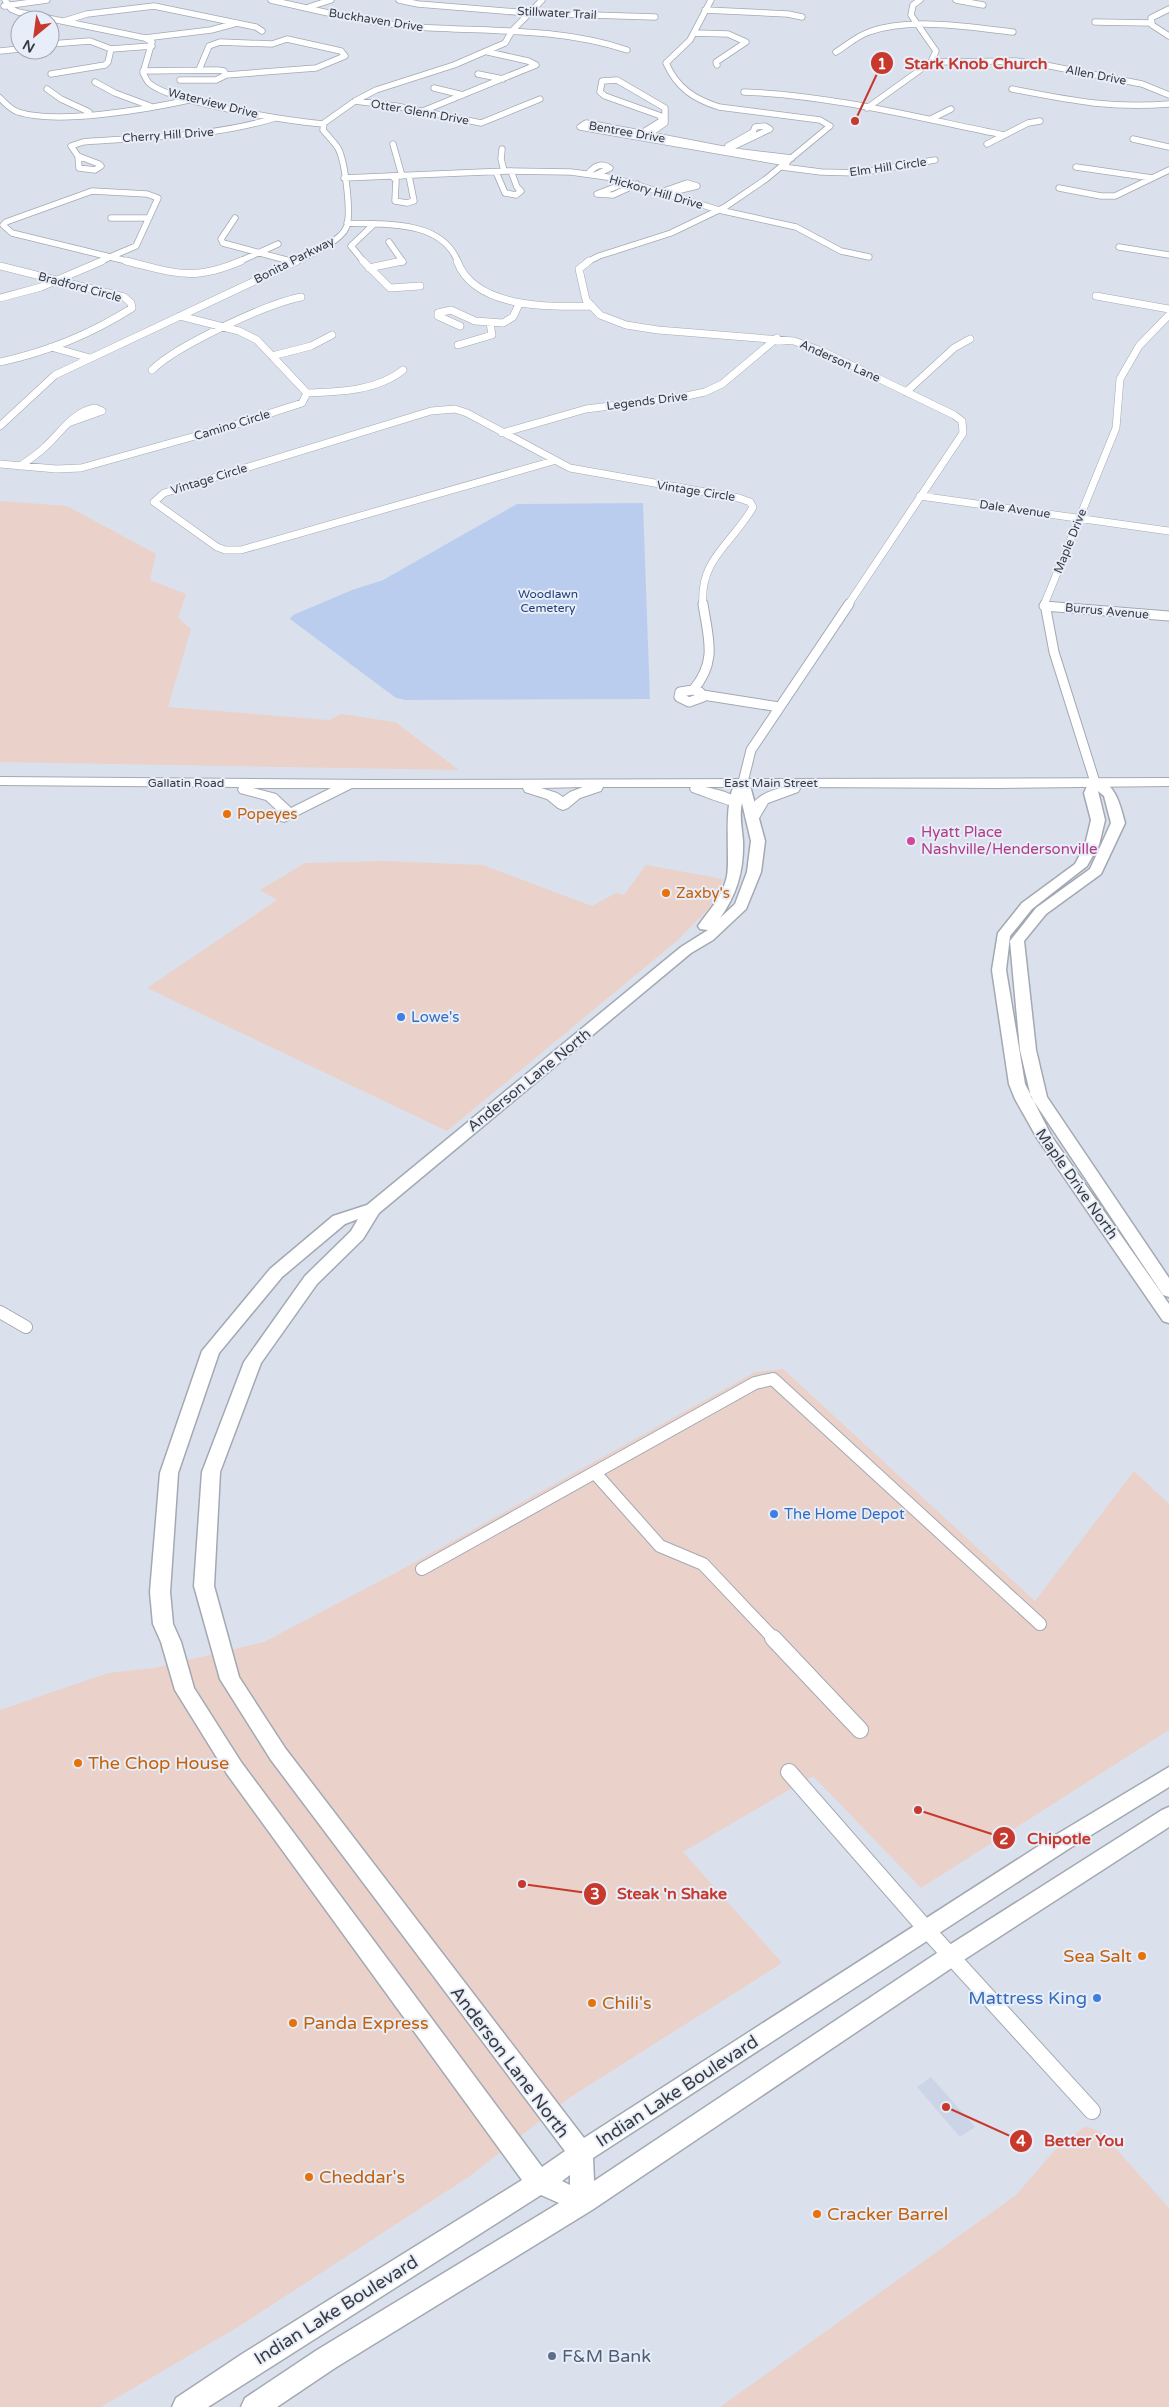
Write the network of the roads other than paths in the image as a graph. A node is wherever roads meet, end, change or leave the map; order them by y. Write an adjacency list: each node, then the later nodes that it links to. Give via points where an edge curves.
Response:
1 (47, 0): 9 (street)
2 (271, 0): 12 (street, Buckhaven Drive)
3 (331, 0): 12 (street)
4 (399, 0): 15 (street, Stillwater Trail)
5 (542, 0): 15 (street)
6 (711, 0): 14 (street)
7 (920, 0): 22 (street, via 913,5 911,15)
8 (956, 0): 10 (street)
9 (7, 3): 11 (street); 18 (street, via 11,10)
10 (983, 5)
11 (0, 6)
12 (306, 8): 24 (street, Buckhaven Drive, via 408,26)
13 (1169, 9): 21 (street, via 1153,15)
14 (706, 10): 17 (street); 26 (street)
15 (528, 13): 16 (street, Stillwater Trail); 24 (street)
16 (655, 17)
17 (802, 17)
18 (63, 21): 19 (street, via 81,15 154,6); 28 (street)
19 (238, 22): 23 (street); 28 (street, via 211,30)
20 (1095, 22): 21 (street)
21 (1152, 23): 27 (street)
22 (919, 26): 25 (street); 34 (street, via 872,31); 35 (street, via 936,50)
23 (262, 31)
24 (512, 31): 32 (street, Buckhaven Drive, via 578,37); 33 (street, via 505,43)
25 (1013, 32)
26 (694, 33): 36 (street, via 731,34 746,42 716,62); 75 (street, via 666,63 690,96 727,107 820,120 830,126)
27 (1169, 36)
28 (146, 38): 30 (street)
29 (60, 43): 31 (street, via 100,43)
30 (152, 46): 31 (street); 38 (street)
31 (111, 49): 39 (street, via 105,65)
32 (627, 50)
33 (488, 52): 43 (street, via 536,65); 54 (street, via 380,88)
34 (836, 52)
35 (931, 62): 50 (street, Allen Drive, via 978,64 1016,61 1045,65 1142,84); 57 (street)
36 (717, 65)
37 (199, 70): 38 (street); 41 (street, via 224,71); 41 (street, via 210,46 220,42 272,44 287,39 345,54 316,68)
38 (143, 71): 52 (street, Waterview Drive, via 147,82 152,85)
39 (51, 74)
40 (478, 74): 43 (street)
41 (226, 75): 42 (street, via 216,80)
42 (180, 80)
43 (504, 80): 49 (street)
44 (95, 82): 56 (street)
45 (434, 88): 49 (street)
46 (47, 89): 60 (street)
47 (1012, 89): 55 (street, via 1096,105 1137,107)
48 (744, 92): 57 (street, via 774,93)
49 (463, 95): 59 (street)
50 (1169, 96)
51 (0, 98): 60 (street, via 16,112 44,116)
52 (192, 99): 56 (street); 61 (street, Waterview Drive)
53 (540, 99): 59 (street, Otter Glenn Drive, via 481,123)
54 (355, 101): 59 (street, Otter Glenn Drive); 64 (street)
55 (1169, 104)
56 (151, 107): 60 (street)
57 (867, 108): 62 (street)
58 (951, 108): 62 (street)
59 (423, 111)
60 (92, 113)
61 (276, 118): 64 (street, Waterview Drive, via 301,124); 74 (street, Cherry Hill Drive, via 218,131 83,142 71,146)
62 (931, 119): 66 (street)
63 (1040, 121): 66 (street)
64 (324, 124): 86 (street, Bonita Parkway, via 323,130 338,148)
65 (640, 134): 67 (street, Bentree Drive); 67 (street, via 658,124 661,116 605,96 600,92 602,80 617,80 665,108 665,124); 77 (street, Bentree Drive, via 586,123 580,127)
66 (1004, 134): 70 (street)
67 (648, 135): 73 (street, Bentree Drive)
68 (1133, 139): 71 (street)
69 (393, 144): 85 (street)
70 (987, 144)
71 (1169, 147)
72 (502, 149): 80 (street, via 501,159)
73 (726, 150): 73 (street, via 753,132 755,127 771,128); 75 (street, Bentree Drive)
74 (78, 156)
75 (792, 158): 77 (street)
76 (935, 160): 77 (street, Elm Hill Circle, via 858,173 821,172)
77 (784, 165): 91 (street)
78 (1076, 167): 87 (street)
79 (1169, 170): 87 (street)
80 (508, 171): 81 (street, Hickory Hill Drive); 81 (street, via 521,191 516,195 505,193); 82 (street, Hickory Hill Drive)
81 (496, 172): 85 (street, Hickory Hill Drive)
82 (588, 174): 83 (street, Hickory Hill Drive); 83 (street, via 601,164 610,168)
83 (596, 175): 88 (street, Hickory Hill Drive)
84 (392, 176): 85 (street, Hickory Hill Drive); 85 (street, via 396,180 396,201 406,203 414,201); 86 (street, Hickory Hill Drive)
85 (405, 176)
86 (344, 178): 95 (street, Bonita Parkway)
87 (1152, 178): 90 (street, via 1111,196)
88 (628, 182): 89 (street, Hickory Hill Drive); 89 (street, via 598,194 614,195)
89 (637, 184): 91 (street, Hickory Hill Drive)
90 (1059, 188)
91 (719, 210): 102 (street, Hickory Hill Drive, via 798,227 841,251); 113 (street, via 638,245 583,264 579,269 586,300)
92 (111, 218): 93 (street)
93 (148, 218): 103 (street, via 136,246); 103 (street, via 158,198 147,194 92,191 3,225 12,233)
94 (235, 218): 100 (street, via 221,240)
95 (347, 223): 96 (street); 104 (street, Bonita Parkway, via 338,238)
96 (373, 225): 106 (street, via 351,246); 112 (street, via 421,230 440,238 455,251 466,279 496,297)
97 (389, 242): 106 (street, via 403,262)
98 (278, 244): 100 (street)
99 (1119, 247): 101 (street)
100 (257, 253): 103 (street, via 230,266 192,276); 104 (street)
101 (1169, 255)
102 (869, 257)
103 (110, 258): 107 (street)
104 (294, 262): 116 (street, Bonita Parkway)
105 (0, 266): 107 (street, Bradford Circle)
106 (369, 268): 108 (street, via 390,288)
107 (55, 280): 111 (street); 124 (street, Bradford Circle, via 124,297 132,308 118,318)
108 (420, 286)
109 (1096, 296): 114 (street)
110 (301, 297): 119 (street, via 281,301)
111 (0, 298)
112 (519, 304): 113 (street); 117 (street, via 509,321)
113 (592, 306): 121 (street, Anderson Lane, via 600,315 638,327)
114 (1169, 309)
115 (1169, 315): 139 (street, Maple Drive, via 1139,346 1120,379 1116,428)
116 (180, 316): 119 (street); 126 (street, Bonita Parkway)
117 (490, 323): 118 (street, via 475,321 451,310 438,313 438,316); 123 (street, via 492,335)
118 (460, 326)
119 (225, 328): 125 (street, via 257,340); 128 (street, via 162,360)
120 (332, 335): 125 (street, via 310,347)
121 (777, 338): 130 (street, Anderson Lane, via 824,352); 134 (street, Legends Drive, via 722,384 705,392 682,398 581,410)
122 (970, 339): 130 (street, via 954,348)
123 (458, 345)
124 (51, 347): 126 (street); 127 (street, Bradford Circle, via 30,356)
125 (272, 356): 131 (street)
126 (90, 358): 133 (street, Bonita Parkway, via 54,376)
127 (0, 362)
128 (152, 370)
129 (403, 370): 131 (street, via 367,387)
130 (906, 392): 138 (street, Anderson Lane, via 962,421 963,433)
131 (307, 393): 137 (street, Camino Circle, via 302,403 98,465 56,469)
132 (71, 422): 137 (street)
133 (0, 426)
134 (502, 433): 135 (street, Vintage Circle); 135 (street, Vintage Circle, via 461,411 431,411 164,493 154,502 217,547 241,550)
135 (553, 461): 143 (street, Vintage Circle, via 587,473 730,496 752,505 753,510 706,572 702,590 708,665 705,676)
136 (0, 464): 137 (street, Camino Circle)
137 (20, 466)
138 (920, 496): 139 (street, Dale Avenue); 145 (street, Anderson Lane)
139 (1080, 518): 140 (street, Dale Avenue); 141 (street, Maple Drive)
140 (1169, 531)
141 (1044, 606): 142 (street, Burrus Avenue); 148 (street, via 1054,652)
142 (1169, 616)
143 (693, 690): 144 (street); 144 (street, via 680,692 679,697 689,702)
144 (703, 695): 145 (street)
145 (779, 707): 147 (street, Anderson Lane, via 751,750)
146 (0, 781): 150 (main road, Gallatin Road)
147 (743, 782): 152 (main road, East Main Street); 153 (main road, East Main Street); 157 (street, Anderson Lane North); 158 (street, Anderson Lane North)
148 (1095, 782): 149 (main road); 153 (main road, East Main Street, via 986,784 965,798 947,789 921,784); 159 (street, Maple Drive North, via 1090,793 1098,820 1092,845); 160 (street, Maple Drive North, via 1110,794 1118,824)
149 (1169, 782)
150 (215, 783): 154 (main road, Gallatin Road); 154 (main road, via 264,794 285,814)
151 (611, 783): 152 (main road, East Main Street); 156 (main road, East Main Street); 156 (main road, via 575,795 562,805 548,794)
152 (671, 783): 157 (main road, via 710,791)
153 (813, 783): 158 (main road, via 760,800)
154 (351, 784): 155 (main road, Gallatin Road)
155 (373, 784): 156 (main road, East Main Street)
156 (507, 784)
157 (734, 803): 162 (street, Anderson Lane North, via 732,888 718,914 702,928)
158 (753, 817): 162 (street, Anderson Lane North, via 758,841 754,872 741,906 708,937)
159 (1080, 866): 160 (street); 161 (street, Maple Drive North)
160 (1096, 870): 161 (street, Maple Drive North)
161 (1034, 908): 163 (street, Maple Drive North, via 1003,936 999,970); 164 (street, Maple Drive North, via 1017,941)
162 (686, 950): 169 (street, Anderson Lane North)
163 (1004, 1002): 164 (street); 165 (street, Maple Drive North)
164 (1022, 1004): 166 (street, Maple Drive North)
165 (1022, 1097): 166 (street); 168 (street, Maple Drive North, via 1040,1133)
166 (1039, 1097): 167 (street, Maple Drive North)
167 (1097, 1185): 168 (street); 170 (street, Maple Drive North)
168 (1081, 1188): 172 (street, Maple Drive North)
169 (373, 1209): 184 (street, Anderson Lane North, via 357,1235 311,1280 253,1362 211,1472 204,1586 230,1679 278,1754); 185 (street, Anderson Lane North, via 340,1220 276,1273 211,1351 169,1473 160,1592 163,1624 185,1690 234,1768)
170 (1169, 1291)
171 (0, 1312): 173 (street)
172 (1169, 1317)
173 (26, 1327)
174 (595, 1473): 175 (street); 176 (street, via 755,1383 773,1379); 177 (street, via 660,1546 703,1564)
175 (422, 1569)
176 (1040, 1624)
177 (860, 1730)
178 (789, 1772): 181 (street)
179 (1169, 1776): 181 (street, Indian Lake Boulevard)
180 (1169, 1816): 182 (street)
181 (927, 1930): 182 (street); 184 (street, Indian Lake Boulevard)
182 (951, 1956): 183 (street); 186 (main road)
183 (1092, 2111)
184 (581, 2153): 185 (street, Indian Lake Boulevard); 186 (street)
185 (539, 2183): 186 (street); 187 (street, Indian Lake Boulevard)
186 (583, 2202): 188 (street)
187 (185, 2407)
188 (254, 2407)

